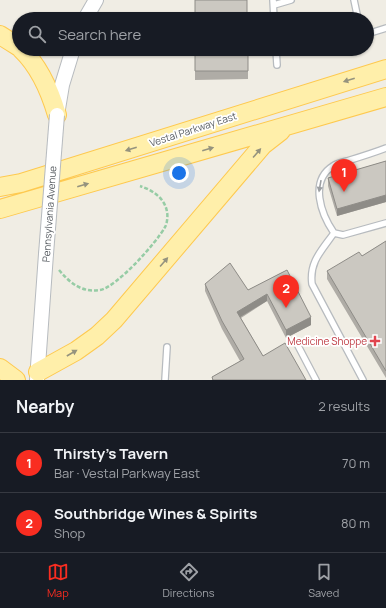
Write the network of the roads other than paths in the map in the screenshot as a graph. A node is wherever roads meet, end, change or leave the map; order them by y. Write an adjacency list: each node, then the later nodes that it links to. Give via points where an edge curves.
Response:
1 (96, 0): 5 (street)
2 (291, 0): 4 (lane)
3 (354, 0): 6 (lane)
4 (274, 2)
5 (90, 12)
6 (357, 12)
7 (386, 28): 8 (lane)
8 (374, 32)
9 (0, 35): 10 (main road)
10 (12, 43)
11 (27, 56): 17 (main road, via 43,79)
12 (71, 56): 17 (street, Pennsylvania Avenue)
13 (276, 56): 14 (lane)
14 (277, 65)
15 (386, 69): 20 (main road, Vestal Parkway East, one-way to 20, via 20,183)
16 (386, 97): 18 (main road)
17 (57, 115): 27 (street, Pennsylvania Avenue, bridge)
18 (294, 124): 21 (main road, one-way to 18); 27 (main road, one-way to 18, via 92,340 114,320 264,145 277,133)
19 (386, 148): 23 (lane, one-way to 23, via 333,165 323,174 318,187 320,200 327,224)
20 (0, 187)
21 (0, 209)
22 (386, 223): 23 (lane, via 343,235)
23 (334, 233): 31 (lane, via 315,260 311,274 312,284)
24 (296, 342): 30 (lane)
25 (167, 347): 29 (lane)
26 (0, 368): 28 (main road)
27 (38, 376)
28 (16, 380)
29 (165, 380)
30 (316, 380)
31 (363, 380)

